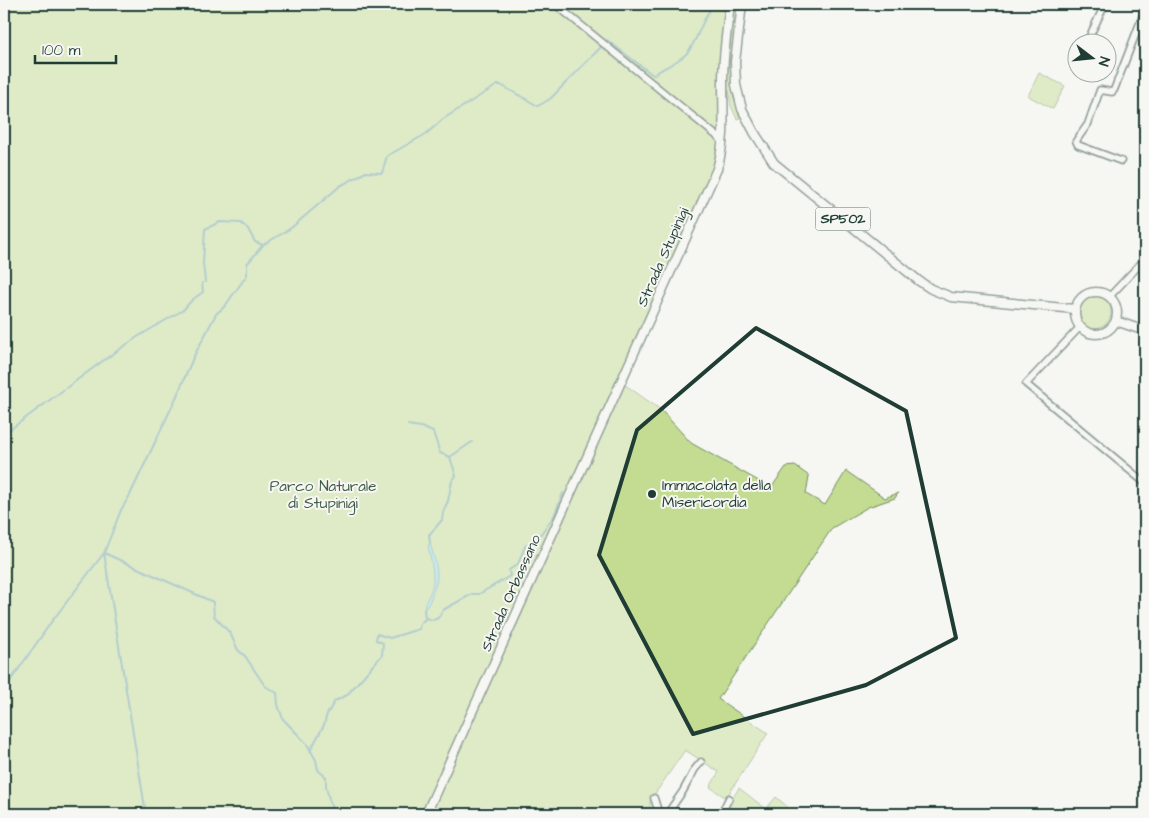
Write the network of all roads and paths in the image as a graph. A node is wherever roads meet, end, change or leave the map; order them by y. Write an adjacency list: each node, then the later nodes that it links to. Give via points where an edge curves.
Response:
1 (556, 4): 7 (street)
2 (730, 4): 7 (main road, Strada Stupinigi, via 723,80)
3 (742, 4): 11 (main road, SP502, via 736,62 739,99 754,132 774,163 931,289 951,297)
4 (1105, 4): 6 (street)
5 (1145, 10): 8 (street, via 1114,90 1100,90 1088,124 1076,141 1078,145)
6 (1091, 32)
7 (723, 140): 15 (main road, Strada Stupinigi, via 722,155 710,188)
8 (1121, 161)
9 (1145, 259): 10 (street)
10 (1110, 296): 11 (main road, via 1099,291 1090,292 1078,300); 12 (main road, via 1116,306)
11 (1074, 309): 13 (main road)
12 (1116, 321): 13 (main road, via 1106,331 1097,334); 14 (main road)
13 (1080, 327): 16 (street, via 1026,384)
14 (1145, 331)
15 (621, 383): 20 (main road, Strada Orbassano)
16 (1145, 483)
17 (701, 762): 22 (street)
18 (654, 798): 21 (street)
19 (729, 798): 23 (street)
20 (426, 814)
21 (658, 814)
22 (667, 814)
23 (721, 814)

